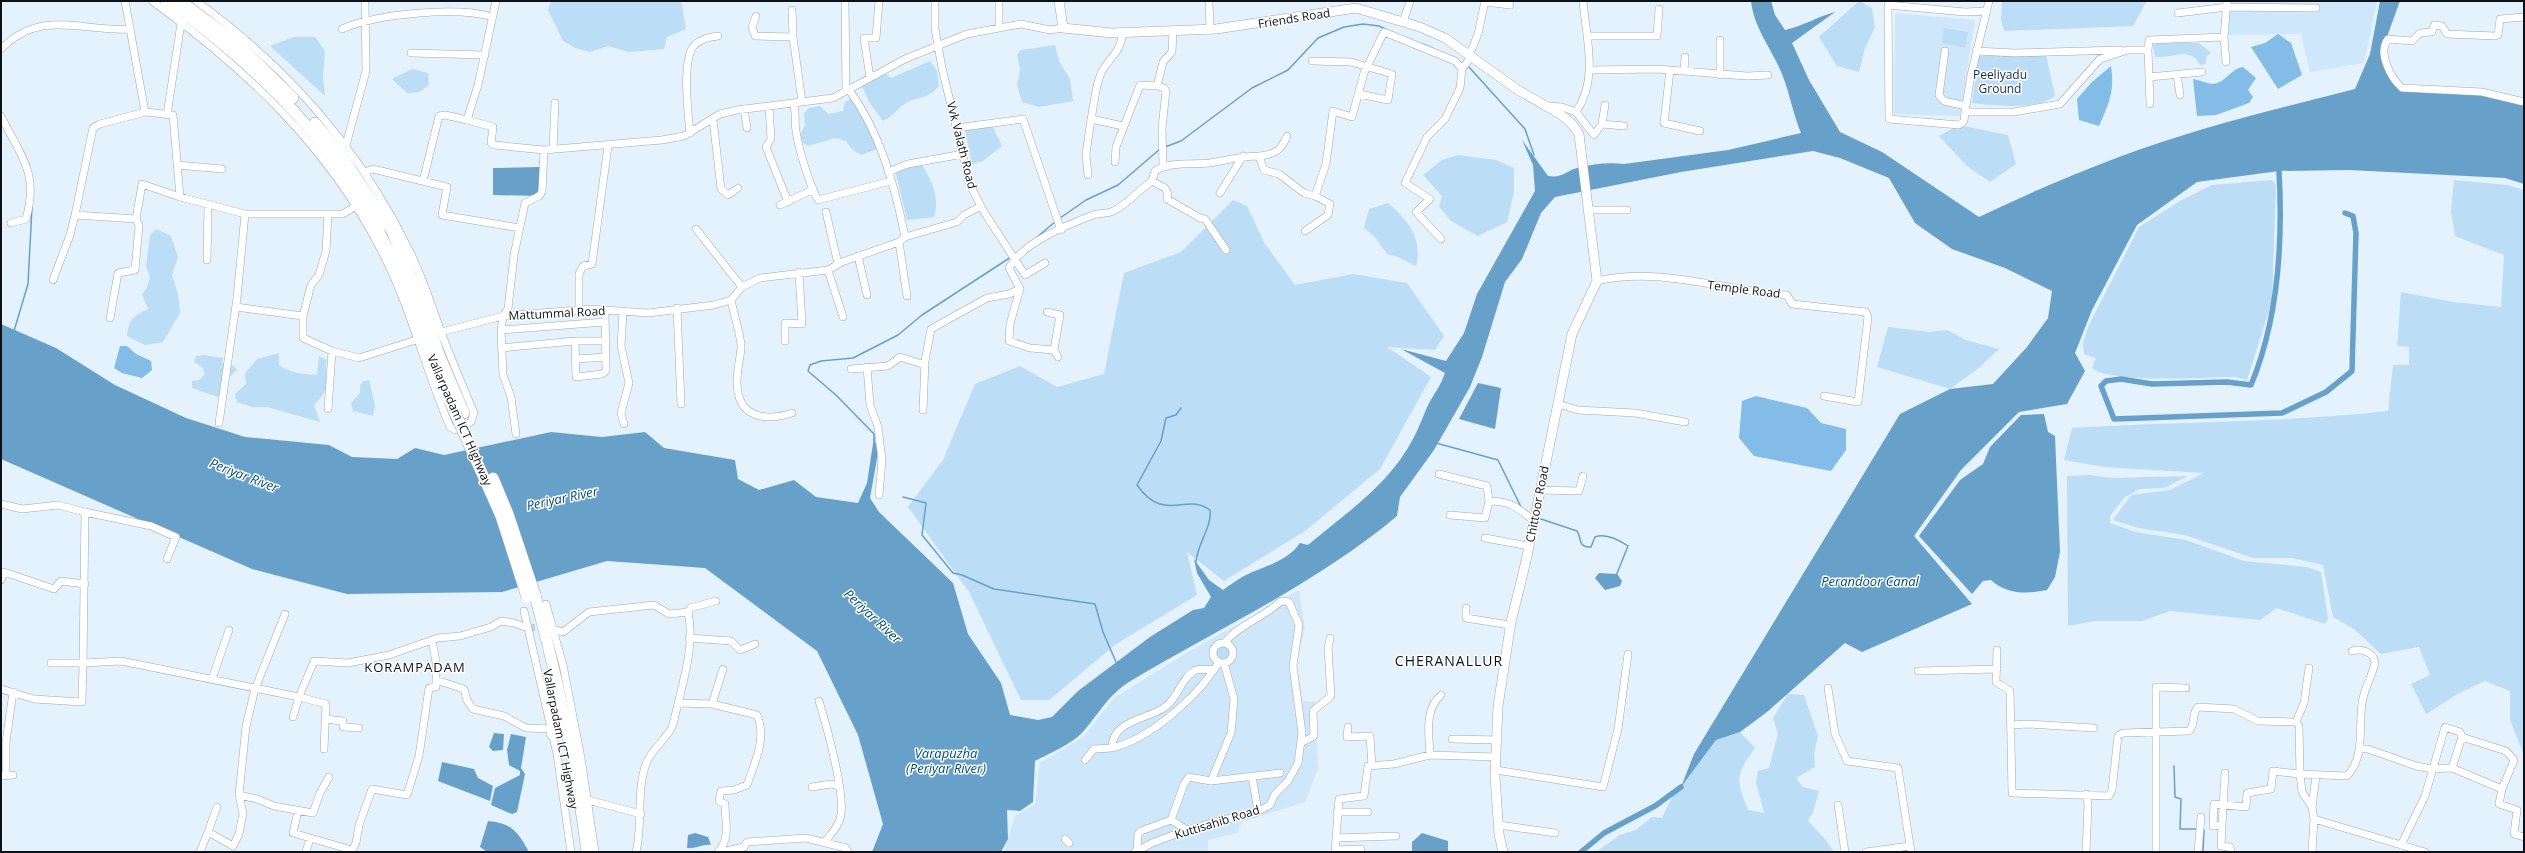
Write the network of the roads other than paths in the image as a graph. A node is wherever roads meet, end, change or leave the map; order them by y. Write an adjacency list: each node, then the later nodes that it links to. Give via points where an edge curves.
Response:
1 (125, 1): 35 (street)
2 (152, 1): 32 (street)
3 (166, 1): 29 (highway, Vallarpadam ICT Highway)
4 (180, 1): 29 (highway, Vallarpadam ICT Highway)
5 (196, 1): 96 (street, via 253,44 275,65)
6 (366, 1): 30 (street)
7 (496, 1): 27 (street)
8 (845, 1): 68 (street)
9 (879, 1): 66 (street, via 876,38 864,38)
10 (935, 1): 45 (street, Vvk Valath Road)
11 (998, 1): 33 (street)
12 (1059, 1): 34 (main road)
13 (1209, 1): 38 (street)
14 (1410, 1): 31 (street)
15 (1583, 1): 41 (street)
16 (1990, 1): 24 (street)
17 (1485, 2): 20 (street); 55 (street, via 1478,34)
18 (2227, 4): 21 (street); 25 (street); 43 (street)
19 (1356, 5): 31 (main road, Friends Road); 38 (main road, Friends Road, via 1279,22)
20 (1510, 5)
21 (2316, 8)
22 (1659, 9): 41 (street, via 1657,36)
23 (792, 10): 42 (street)
24 (1987, 11): 50 (street); 80 (street, via 1965,12 1888,5 1889,119 1959,124 1964,121)
25 (2178, 13)
26 (756, 16): 42 (street, via 752,27 755,36)
27 (492, 17): 30 (street, via 453,13); 52 (street)
28 (2524, 17): 72 (street, via 2500,19 2498,35 2495,36 2447,34 2442,26 2434,25 2432,32 2420,33 2412,41 2388,39 2385,61 2395,82 2402,88 2482,92)
29 (200, 20): 118 (highway, Vallarpadam ICT Highway, via 247,53 307,112 338,150)
30 (366, 20): 36 (street); 96 (street, via 366,71)
31 (1403, 22): 55 (main road, Friends Road, via 1445,38)
32 (181, 23): 83 (street); 118 (street, via 246,75)
33 (999, 28): 34 (street, via 1021,24 1050,30); 45 (street, via 967,34)
34 (1063, 28): 39 (main road, Friends Road)
35 (130, 29): 46 (street, via 43,25 14,36); 81 (street)
36 (342, 29)
37 (1173, 30): 38 (main road, Friends Road); 39 (main road, Friends Road); 67 (street, via 1172,52 1163,62)
38 (1210, 30)
39 (1123, 32): 86 (street, via 1122,43 1100,75)
40 (718, 36): 94 (street, via 700,40 692,47 688,64)
41 (1587, 36): 58 (street)
42 (793, 37): 71 (street)
43 (2224, 37): 48 (street, via 2149,40); 56 (street)
44 (1720, 40): 63 (street)
45 (938, 46): 66 (street, via 905,59); 92 (street, Vvk Valath Road)
46 (1, 49)
47 (2128, 50): 48 (street); 50 (street, via 2015,53); 80 (street, via 2100,59 2060,104 2014,112)
48 (2148, 50): 65 (street)
49 (1944, 51): 80 (street, via 1939,95 1944,101)
50 (1976, 51): 80 (street)
51 (411, 53): 52 (street)
52 (484, 55): 87 (street)
53 (1685, 57): 60 (street)
54 (1312, 61): 57 (street, via 1351,62)
55 (1467, 62): 57 (street, via 1455,61 1384,32); 78 (main road, Friends Road); 135 (street, via 1460,88 1445,119 1427,137 1405,183 1430,199 1416,212)
56 (2226, 62)
57 (1367, 68): 69 (street); 69 (street, via 1392,74 1390,97 1386,100)
58 (1590, 70): 59 (street); 82 (street, via 1587,90)
59 (1670, 70): 60 (street); 93 (street, via 1664,123)
60 (1684, 71): 63 (street)
61 (2202, 72): 62 (street)
62 (2177, 74): 65 (street); 70 (street)
63 (1720, 75): 64 (street)
64 (1768, 75)
65 (2149, 76): 75 (street)
66 (870, 78): 68 (street)
67 (1157, 86): 89 (street, via 1140,85); 105 (street, via 1164,88 1166,92 1162,128)
68 (848, 90): 71 (street, via 833,98); 108 (street, via 864,109)
69 (1359, 94): 116 (street, via 1352,116 1333,111 1326,164)
70 (2180, 95)
71 (802, 102): 74 (street)
72 (2524, 102)
73 (555, 103): 98 (street)
74 (794, 104): 77 (street); 114 (street, via 797,114 795,130)
75 (2150, 104)
76 (1605, 105): 88 (street)
77 (770, 106): 79 (street); 119 (street, via 771,139 766,147)
78 (1548, 106): 82 (street); 123 (main road, Friends Road, via 1566,118 1580,138)
79 (744, 109): 85 (street, via 720,114); 91 (street)
80 (1966, 109)
81 (145, 112): 83 (street); 128 (street, via 93,128)
82 (1576, 112): 88 (street, via 1594,135)
83 (167, 115): 104 (street, via 173,116)
84 (1, 116): 130 (street, via 28,167 31,199 26,219)
85 (713, 119): 94 (street); 113 (street, via 721,189 728,195)
86 (1091, 119): 89 (street); 109 (street, via 1086,154)
87 (467, 120): 99 (street, via 493,127 491,143 494,145); 110 (street, via 439,116)
88 (1602, 124): 90 (street)
89 (1123, 126): 103 (street, via 1116,147)
90 (1624, 126)
91 (747, 128)
92 (956, 128): 100 (street, Vvk Valath Road); 133 (street, via 1023,119)
93 (1700, 131)
94 (690, 133): 97 (street, via 662,140)
95 (1287, 136): 102 (street, via 1282,148 1274,154)
96 (346, 145): 107 (street)
97 (608, 146): 98 (street); 154 (street, via 592,264 583,266 579,274)
98 (553, 149): 99 (street)
99 (544, 150): 131 (street, via 542,192 525,203)
100 (963, 154): 108 (street, via 908,164); 122 (street, Vvk Valath Road, via 970,185)
101 (1243, 156): 102 (street); 105 (street, via 1211,163); 115 (street)
102 (1259, 156): 116 (street, via 1264,170 1279,174 1304,193)
103 (1115, 162)
104 (177, 165): 106 (street); 117 (street)
105 (1163, 167): 112 (street, via 1155,171)
106 (222, 169)
107 (364, 172): 110 (street, via 374,169); 118 (street)
108 (888, 172): 111 (street)
109 (1088, 175)
110 (423, 181): 131 (street, via 447,187 442,215)
111 (891, 181): 114 (street, via 818,200); 136 (street)
112 (1152, 181): 133 (street, via 1140,188 1130,201 1110,212 1094,215); 137 (street, via 1165,188 1167,199 1205,219)
113 (738, 188)
114 (812, 190): 119 (street)
115 (1220, 193)
116 (1315, 196): 134 (street, via 1330,204 1328,215)
117 (180, 197): 120 (street); 129 (street, via 142,184)
118 (366, 199): 127 (street, via 343,214); 164 (street, via 409,249); 165 (street, via 382,251); 202 (highway, Vallarpadam ICT Highway, bridge, via 392,231 424,307 460,414 508,514)
119 (788, 202): 121 (street)
120 (208, 205): 126 (street); 140 (street)
121 (780, 205)
122 (981, 206): 136 (street, via 957,222); 139 (street, Vvk Valath Road)
123 (1589, 210): 124 (street); 146 (main road)
124 (1627, 210)
125 (826, 212): 142 (street)
126 (245, 214): 127 (street); 152 (street)
127 (328, 214): 158 (street, via 324,260 319,275 311,285)
128 (75, 215): 129 (street); 145 (street)
129 (136, 219): 161 (street, via 139,225 135,270 118,273)
130 (11, 223)
131 (520, 228): 159 (street, via 508,309)
132 (696, 229): 147 (street)
133 (1061, 230): 139 (street, via 1050,233)
134 (1305, 231)
135 (1441, 239)
136 (902, 240): 138 (street); 150 (street)
137 (1226, 250)
138 (858, 256): 142 (street); 149 (street)
139 (1014, 256): 141 (street, Vvk Valath Road, via 1025,275); 148 (street, via 1009,268)
140 (207, 260)
141 (1045, 263)
142 (838, 264): 143 (street)
143 (828, 270): 144 (street); 160 (street)
144 (800, 272): 147 (street, via 763,277); 168 (street, via 802,324 785,323)
145 (53, 280)
146 (1597, 281): 178 (street, Temple Road, via 1626,277 1674,280 1787,295 1792,304 1866,312 1868,317 1858,402); 180 (main road, Chittoor Road, via 1572,334)
147 (742, 287): 151 (street)
148 (1020, 289): 170 (street, via 1010,324 1009,341 1030,348); 175 (street, via 987,298 936,324 931,329)
149 (867, 295)
150 (907, 296)
151 (731, 300): 153 (street, Mattummal Road, via 714,305); 183 (street, via 742,346 737,383 743,405 757,417 777,418)
152 (236, 307): 158 (street); 185 (street)
153 (677, 308): 156 (street, Mattummal Road, via 648,313); 179 (street)
154 (579, 310): 155 (street, Mattummal Road); 159 (street, Mattummal Road)
155 (605, 310): 156 (street, Mattummal Road); 162 (street)
156 (623, 311): 186 (street, via 621,346 629,383 621,413)
157 (1047, 312): 170 (street, via 1060,315)
158 (303, 316): 171 (street, via 303,338)
159 (503, 316): 163 (street); 164 (street, Mattummal Road)
160 (843, 316)
161 (110, 318)
162 (605, 322): 163 (street); 167 (street)
163 (501, 330): 169 (street)
164 (441, 332): 165 (street, via 474,415 471,422 456,430 450,427)
165 (416, 340): 171 (street, via 359,358)
166 (575, 341): 167 (street); 169 (street); 174 (street)
167 (605, 341): 172 (street)
168 (785, 341)
169 (501, 348): 187 (street, via 503,376 511,397)
170 (1054, 350): 173 (street)
171 (332, 351): 181 (street)
172 (606, 357): 174 (street); 174 (street, via 606,372 576,377)
173 (1058, 357)
174 (576, 359)
175 (925, 365): 176 (street, via 900,357 888,366); 182 (street)
176 (867, 367): 177 (street); 191 (street, via 870,405 878,427 882,460)
177 (851, 369)
178 (1824, 396)
179 (681, 404)
180 (1558, 404): 184 (street, via 1578,410 1635,413); 190 (main road, Chittoor Road)
181 (328, 409)
182 (923, 410)
183 (792, 413)
184 (1685, 422)
185 (219, 423)
186 (624, 424)
187 (516, 434)
188 (1439, 474): 192 (street, via 1487,486)
189 (1583, 476): 190 (street, via 1579,491)
190 (1540, 490): 196 (main road, Chittoor Road)
191 (879, 495)
192 (1489, 501): 195 (street, via 1485,518); 196 (street, via 1514,504)
193 (1, 504): 194 (street, via 22,508 58,505)
194 (85, 512): 199 (street, via 151,526 176,537); 201 (street)
195 (1450, 515)
196 (1535, 517): 198 (main road, Chittoor Road)
197 (1485, 538): 198 (street)
198 (1529, 546): 209 (main road, Chittoor Road)
199 (167, 559)
200 (1, 580): 201 (street, via 4,572 54,589 61,581)
201 (85, 584): 223 (street)
202 (531, 596): 248 (highway, Vallarpadam ICT Highway, via 550,676); 253 (highway, Vallarpadam ICT Highway)
203 (716, 602): 207 (street, via 690,608)
204 (546, 604): 210 (street)
205 (1466, 608): 209 (street, via 1466,618)
206 (524, 611): 211 (street)
207 (688, 612): 210 (street, via 669,614 654,605 589,612 563,632); 213 (street)
208 (285, 614): 234 (street)
209 (1510, 625): 252 (main road, Chittoor Road, via 1498,706)
210 (549, 627): 253 (street, via 564,665)
211 (528, 628): 215 (street, via 501,621 491,627 460,636); 248 (street)
212 (228, 630): 229 (street)
213 (689, 638): 217 (street, via 731,641 740,650); 239 (street, via 686,672)
214 (1330, 638): 254 (street, via 1328,648 1331,696 1313,711 1314,736)
215 (432, 640): 230 (street); 237 (street, via 389,655 348,663 314,662)
216 (1225, 642): 221 (street, via 1233,651 1231,658); 221 (street, via 1217,644 1212,650 1214,658); 254 (street, Kuttisahib Road, via 1233,632 1268,613 1281,601 1289,602 1299,625 1293,666)
217 (755, 644)
218 (1997, 650): 226 (street)
219 (2352, 650): 257 (street, via 2366,651 2375,662 2362,704)
220 (1628, 654): 264 (street, via 1618,729 1603,787)
221 (1222, 662): 227 (street); 272 (street, via 1234,699 1231,733)
222 (51, 663): 223 (street)
223 (83, 663): 229 (street, via 121,661); 235 (street, via 82,702 34,699)
224 (2309, 668): 243 (street, via 2304,703)
225 (723, 669): 240 (street)
226 (1997, 669): 228 (street); 244 (street, via 1996,682 2010,691)
227 (1214, 670): 255 (street, via 1184,704 1128,744); 255 (street, via 1197,669 1187,676 1174,699 1162,709 1119,728 1112,739)
228 (1918, 671)
229 (212, 679): 234 (street)
230 (436, 680): 248 (street, via 464,689 473,708 499,714 526,728); 301 (street, via 436,687 429,688 419,756 407,794 372,789 352,850)
231 (1828, 688): 303 (street, via 1835,734 1847,761 1898,768)
232 (2186, 688): 249 (street, via 2156,686)
233 (1, 689): 235 (street)
234 (256, 689): 237 (street); 277 (street, via 246,726)
235 (13, 692): 268 (street, via 6,742)
236 (1441, 695): 258 (street, via 1432,703 1429,720)
237 (299, 697): 241 (street); 242 (street, via 326,704)
238 (819, 701): 273 (street, via 830,736)
239 (678, 703): 240 (street); 287 (street, via 671,729 658,743 646,764)
240 (712, 704): 312 (street, via 757,715 761,724 756,760 747,784 734,790 721,791 719,801 725,804 727,833 726,844)
241 (293, 717)
242 (325, 719): 246 (street, via 343,721 343,727); 256 (street)
243 (2296, 722): 249 (street, via 2258,721 2234,709 2198,708 2189,730); 267 (street, via 2299,726)
244 (2011, 725): 247 (street); 276 (street, via 2012,793)
245 (1348, 727): 261 (street, via 1347,737 1370,736)
246 (359, 728)
247 (2094, 728)
248 (555, 731): 307 (street); 308 (highway, Vallarpadam ICT Highway)
249 (2156, 733): 276 (street, via 2120,734 2111,794); 320 (street)
250 (2462, 737): 262 (street); 263 (street, via 2460,732 2445,727); 275 (street, via 2512,755 2513,765)
251 (1452, 739): 252 (street)
252 (1497, 740): 259 (main road, Chittoor Road)
253 (574, 741): 278 (street); 309 (highway, Vallarpadam ICT Highway)
254 (1301, 743): 284 (street, Kuttisahib Road, via 1298,763 1288,780 1275,794 1270,805)
255 (1112, 748): 260 (street, via 1094,749)
256 (324, 749)
257 (2360, 749): 263 (street, via 2368,749); 270 (street, via 2347,776)
258 (1430, 755): 259 (street); 261 (street, via 1394,764)
259 (1496, 757): 264 (main road, Chittoor Road)
260 (1085, 760)
261 (1372, 766): 285 (street, via 1368,766 1364,796 1339,799)
262 (2452, 768): 263 (street); 275 (street)
263 (2432, 769): 300 (street, via 2425,796)
264 (1496, 770): 291 (main road, Chittoor Road)
265 (2225, 772): 280 (street)
266 (1280, 773): 269 (street)
267 (2300, 774): 270 (street); 280 (street, via 2273,771 2271,789 2247,793 2246,807); 282 (street, via 2302,792)
268 (6, 775)
269 (1252, 776): 272 (street); 284 (street)
270 (2316, 776): 282 (street)
271 (330, 777): 283 (street, via 320,793 313,813)
272 (1211, 781): 290 (street, via 1189,777)
273 (838, 786): 274 (street, via 831,784); 299 (street, via 840,820)
274 (812, 787)
275 (2502, 788): 296 (street, via 2499,804 2517,810 2514,834)
276 (2086, 794): 319 (street)
277 (239, 795): 283 (street); 293 (street, via 242,813 239,834 233,846)
278 (588, 800): 287 (street); 310 (street)
279 (1838, 804): 317 (street)
280 (2223, 805): 322 (street, via 2214,804 2214,826 2222,826 2221,846 2230,847)
281 (216, 807): 293 (street)
282 (2312, 807): 289 (street)
283 (298, 811): 297 (street, via 293,833)
284 (1258, 811): 292 (street, Kuttisahib Road)
285 (1337, 812): 286 (street); 298 (street)
286 (1368, 812)
287 (641, 814): 311 (street, via 641,834)
288 (2201, 817): 321 (street)
289 (2314, 819): 300 (street); 323 (street)
290 (1171, 820): 292 (street); 315 (street, via 1141,831 1138,834)
291 (1498, 825): 294 (street); 316 (main road, Chittoor Road)
292 (1187, 830): 315 (street, Kuttisahib Road)
293 (208, 832): 305 (street)
294 (1555, 833)
295 (1396, 836): 298 (street)
296 (2524, 837)
297 (310, 838): 301 (street); 306 (street)
298 (1336, 838): 304 (street)
299 (825, 842): 313 (street, via 806,838 748,842 744,847); 314 (street, via 846,848)
300 (2401, 845): 324 (street)
301 (334, 849)
302 (1361, 849): 304 (street)
303 (1910, 849): 318 (street)
304 (1336, 851)
305 (200, 852)
306 (306, 852)
307 (571, 852)
308 (581, 852)
309 (587, 852)
310 (595, 852)
311 (636, 852)
312 (718, 852)
313 (722, 852)
314 (848, 852)
315 (1136, 852)
316 (1503, 852)
317 (1845, 852)
318 (1866, 852)
319 (2086, 852)
320 (2156, 852)
321 (2198, 852)
322 (2231, 852)
323 (2312, 852)
324 (2425, 852)

